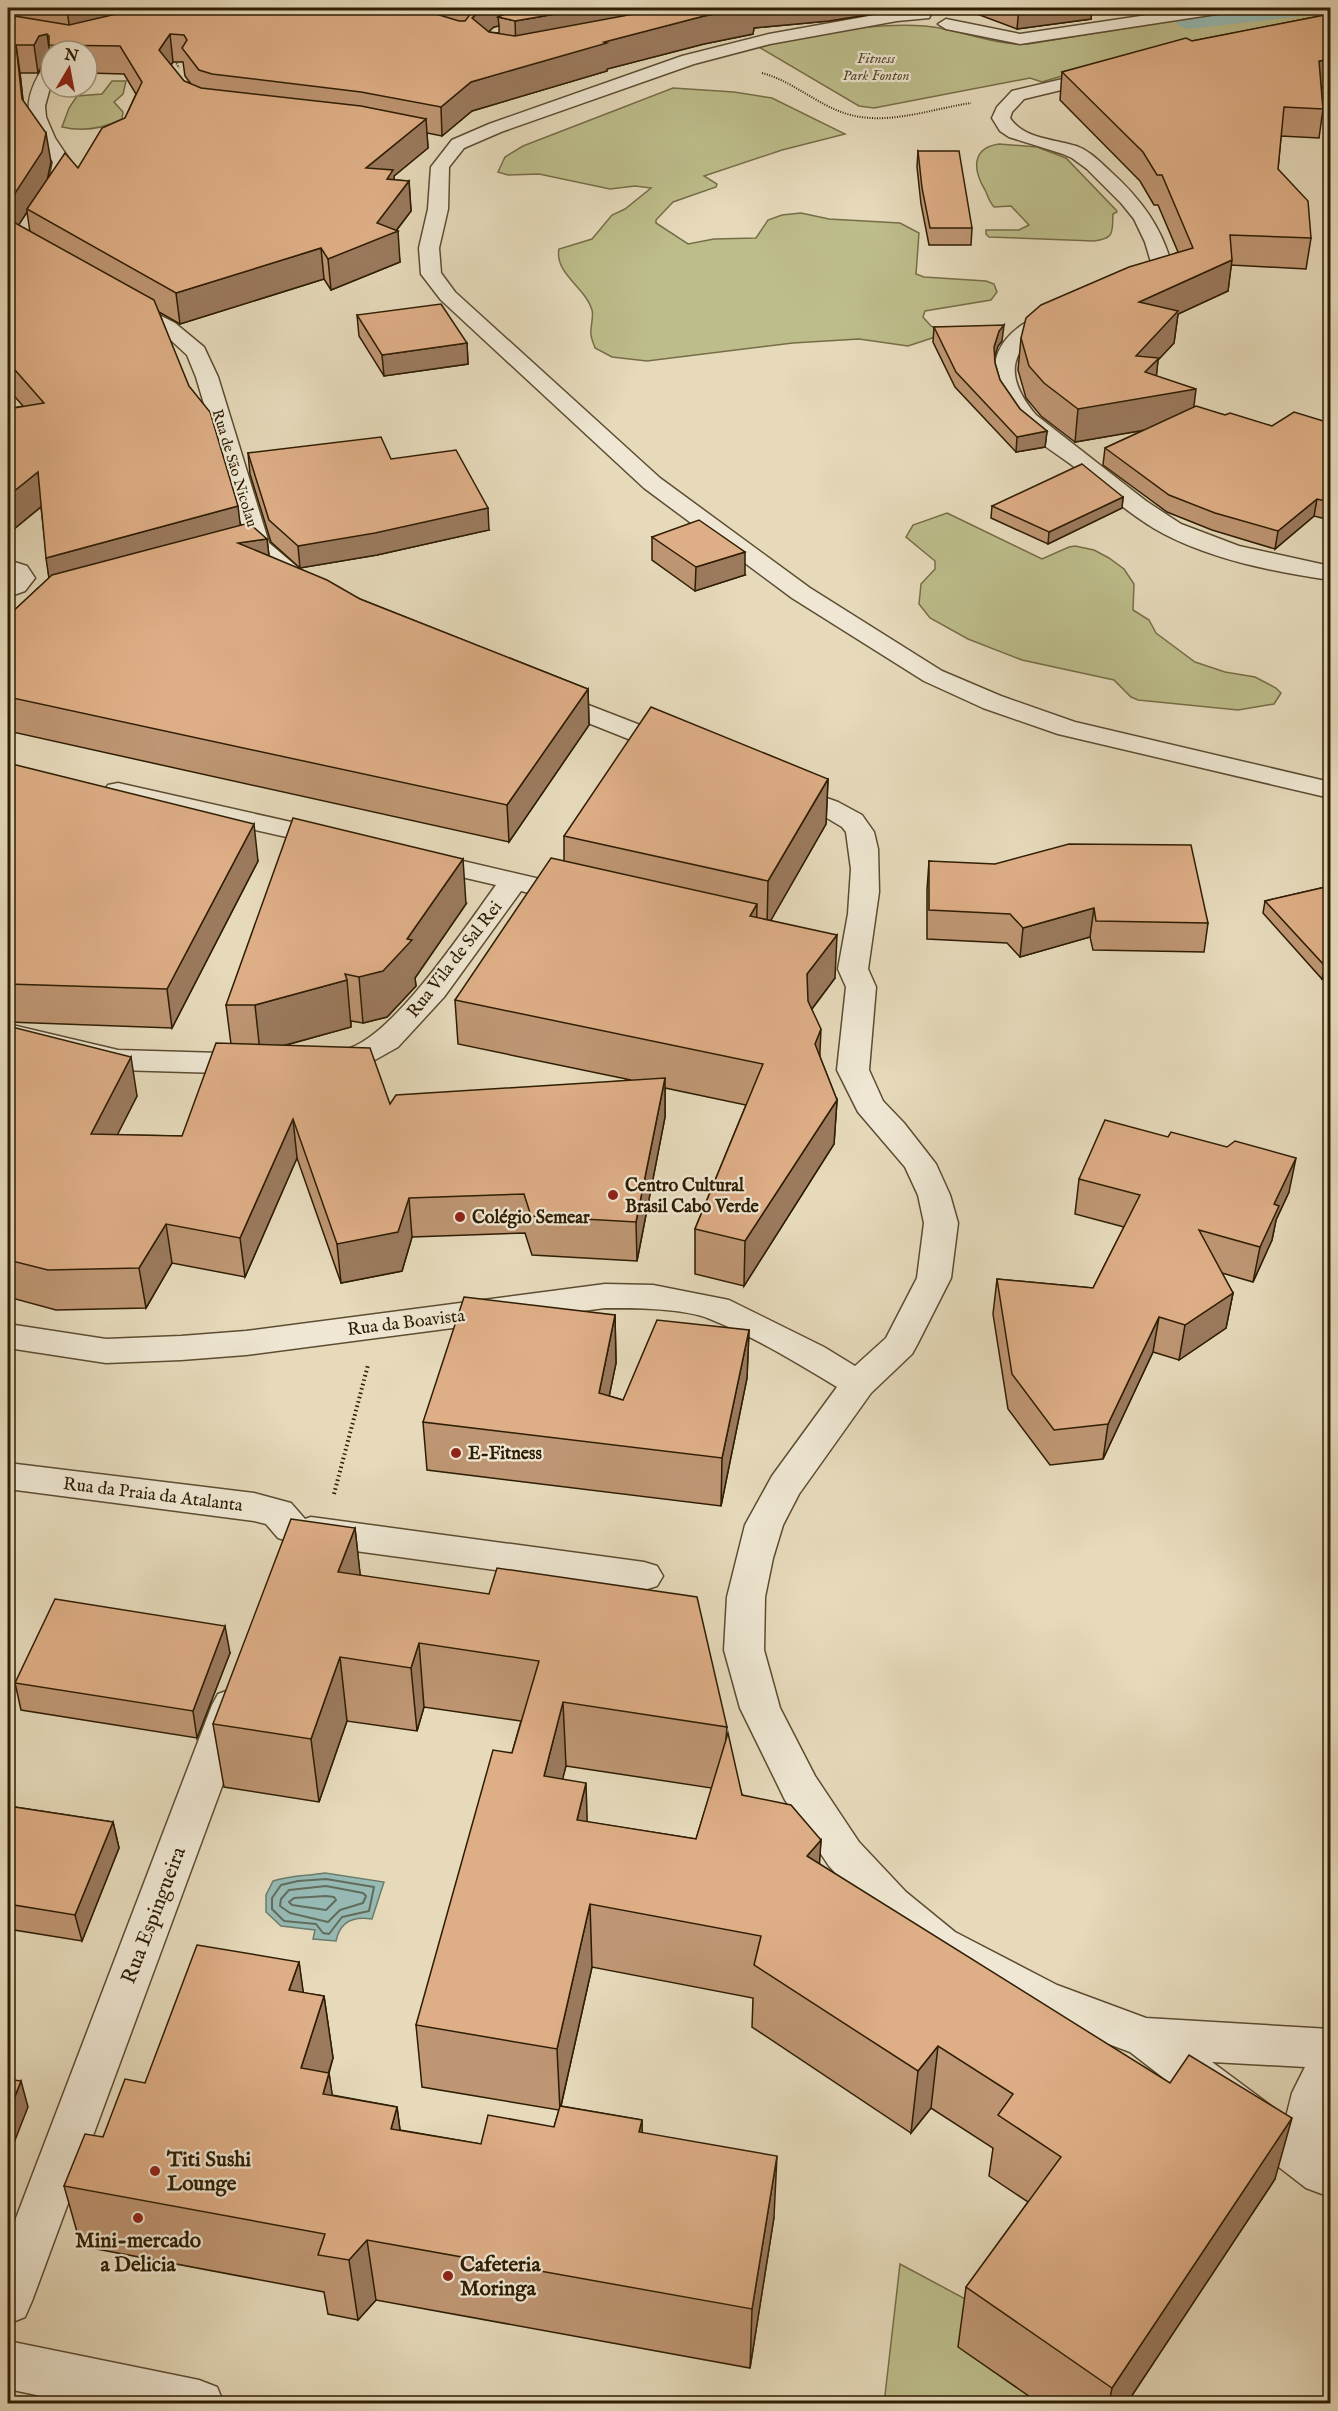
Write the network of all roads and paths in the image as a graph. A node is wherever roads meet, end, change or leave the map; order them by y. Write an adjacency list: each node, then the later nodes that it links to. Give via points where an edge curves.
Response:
1 (1210, 8): 2 (street, via 1029,39 1006,37)
2 (941, 15): 22 (street, via 868,22 732,47 666,66 448,144 440,167 438,209 429,248 431,274 438,286 652,483 801,593 933,676 992,702 1111,740)
3 (169, 56): 4 (path)
4 (179, 68)
5 (1124, 69): 8 (street, via 1018,95)
6 (753, 72): 8 (path, via 785,79 836,110 856,116 884,118 948,106)
7 (39, 86): 9 (street, via 35,106 45,138 62,162 58,182)
8 (1011, 104): 12 (street, via 1001,118 1010,129 1080,155 1128,197 1148,224 1163,270 1156,277)
9 (12, 243): 10 (street)
10 (65, 269)
11 (106, 292): 17 (street, Rua de São Nicolau, via 168,327 196,352 207,377 247,549)
12 (1114, 294)
13 (1082, 306): 14 (street, via 1025,333 1009,350 1008,386 1027,418 1173,529 1230,551)
14 (1330, 573)
15 (8, 582): 16 (street)
16 (38, 600)
17 (325, 600)
18 (532, 691): 19 (street)
19 (694, 755)
20 (759, 781): 30 (street, via 839,814 854,823 862,839 865,896 843,964 861,987 853,1070 868,1105 920,1164 941,1223 934,1278 924,1300 900,1345)
21 (89, 785): 23 (street)
22 (1330, 790)
23 (358, 845)
24 (393, 852): 25 (street)
25 (513, 882): 26 (street); 27 (street, Rua Vila de Sal Rei, via 433,991 387,1040 355,1058 289,1065 118,1060)
26 (606, 902)
27 (8, 1033)
28 (378, 1326): 29 (street, Rua da Boavista, via 181,1348 106,1350); 30 (street, Rua da Boavista, via 605,1296 653,1297 717,1308); 32 (path)
29 (8, 1336)
30 (858, 1384): 35 (street, via 785,1486 757,1547 746,1597 744,1650 760,1708 800,1788 844,1854 891,1905 940,1945 1041,1999)
31 (8, 1476): 32 (street, Rua da Praia da Atalanta, via 254,1507 278,1513)
32 (301, 1541): 33 (street)
33 (644, 1576)
34 (244, 1673): 39 (street, Rua Espingueira)
35 (1146, 2038): 36 (street); 38 (street)
36 (1330, 2049)
37 (1330, 2072): 38 (street, via 1319,2082 1308,2109 1308,2139)
38 (1325, 2177)
39 (8, 2301)
40 (8, 2365): 41 (street)
41 (199, 2403)

